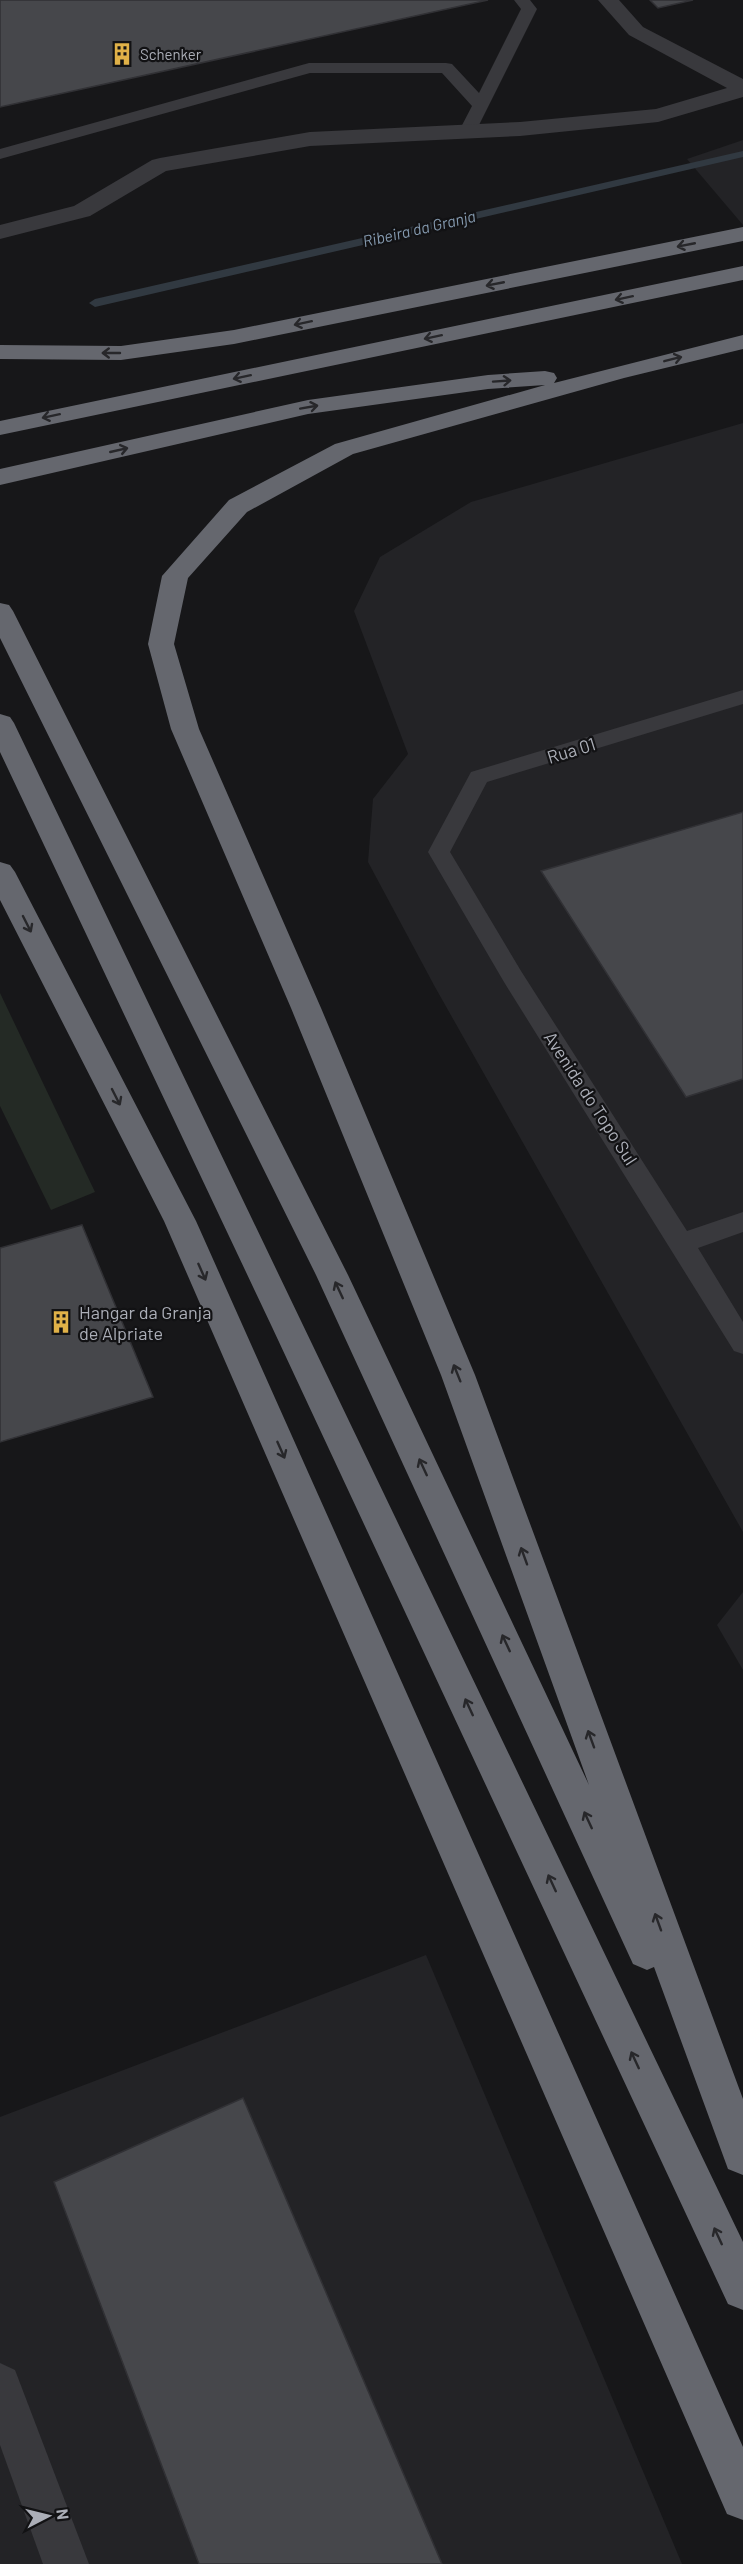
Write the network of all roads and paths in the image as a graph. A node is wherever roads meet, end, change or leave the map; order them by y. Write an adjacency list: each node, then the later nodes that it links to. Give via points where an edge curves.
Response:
1 (522, 0): 5 (lane, via 529,9)
2 (608, 0): 3 (street, via 636,31)
3 (743, 89): 5 (street, via 658,115)
4 (481, 105): 6 (lane, via 446,68 309,68)
5 (468, 131): 7 (street, via 310,139 160,165 82,211)
6 (0, 154)
7 (0, 232)
8 (743, 234): 11 (highway, one-way to 11, via 234,337 121,353)
9 (743, 273): 13 (highway, one-way to 13)
10 (743, 342): 12 (highway, one-way to 10)
11 (0, 352)
12 (616, 373): 14 (highway, one-way to 12, via 308,407 488,382); 23 (highway, one-way to 12, via 458,1375 185,729 161,644 175,576 238,506 344,449)
13 (10, 425)
14 (0, 477)
15 (0, 611): 24 (highway, one-way to 15, via 332,1275)
16 (743, 697): 18 (lane, Rua 01, via 479,777)
17 (0, 723): 25 (highway, one-way to 17)
18 (439, 852): 21 (lane, Avenida do Topo Sul, via 478,921)
19 (0, 872): 27 (highway, one-way to 27, via 180,1221)
20 (743, 1222): 21 (lane)
21 (684, 1244): 22 (lane, Avenida do Topo Sul)
22 (743, 1344)
23 (743, 2155)
24 (743, 2160)
25 (743, 2289)
26 (0, 2385): 28 (street)
27 (743, 2498)
28 (66, 2564)

